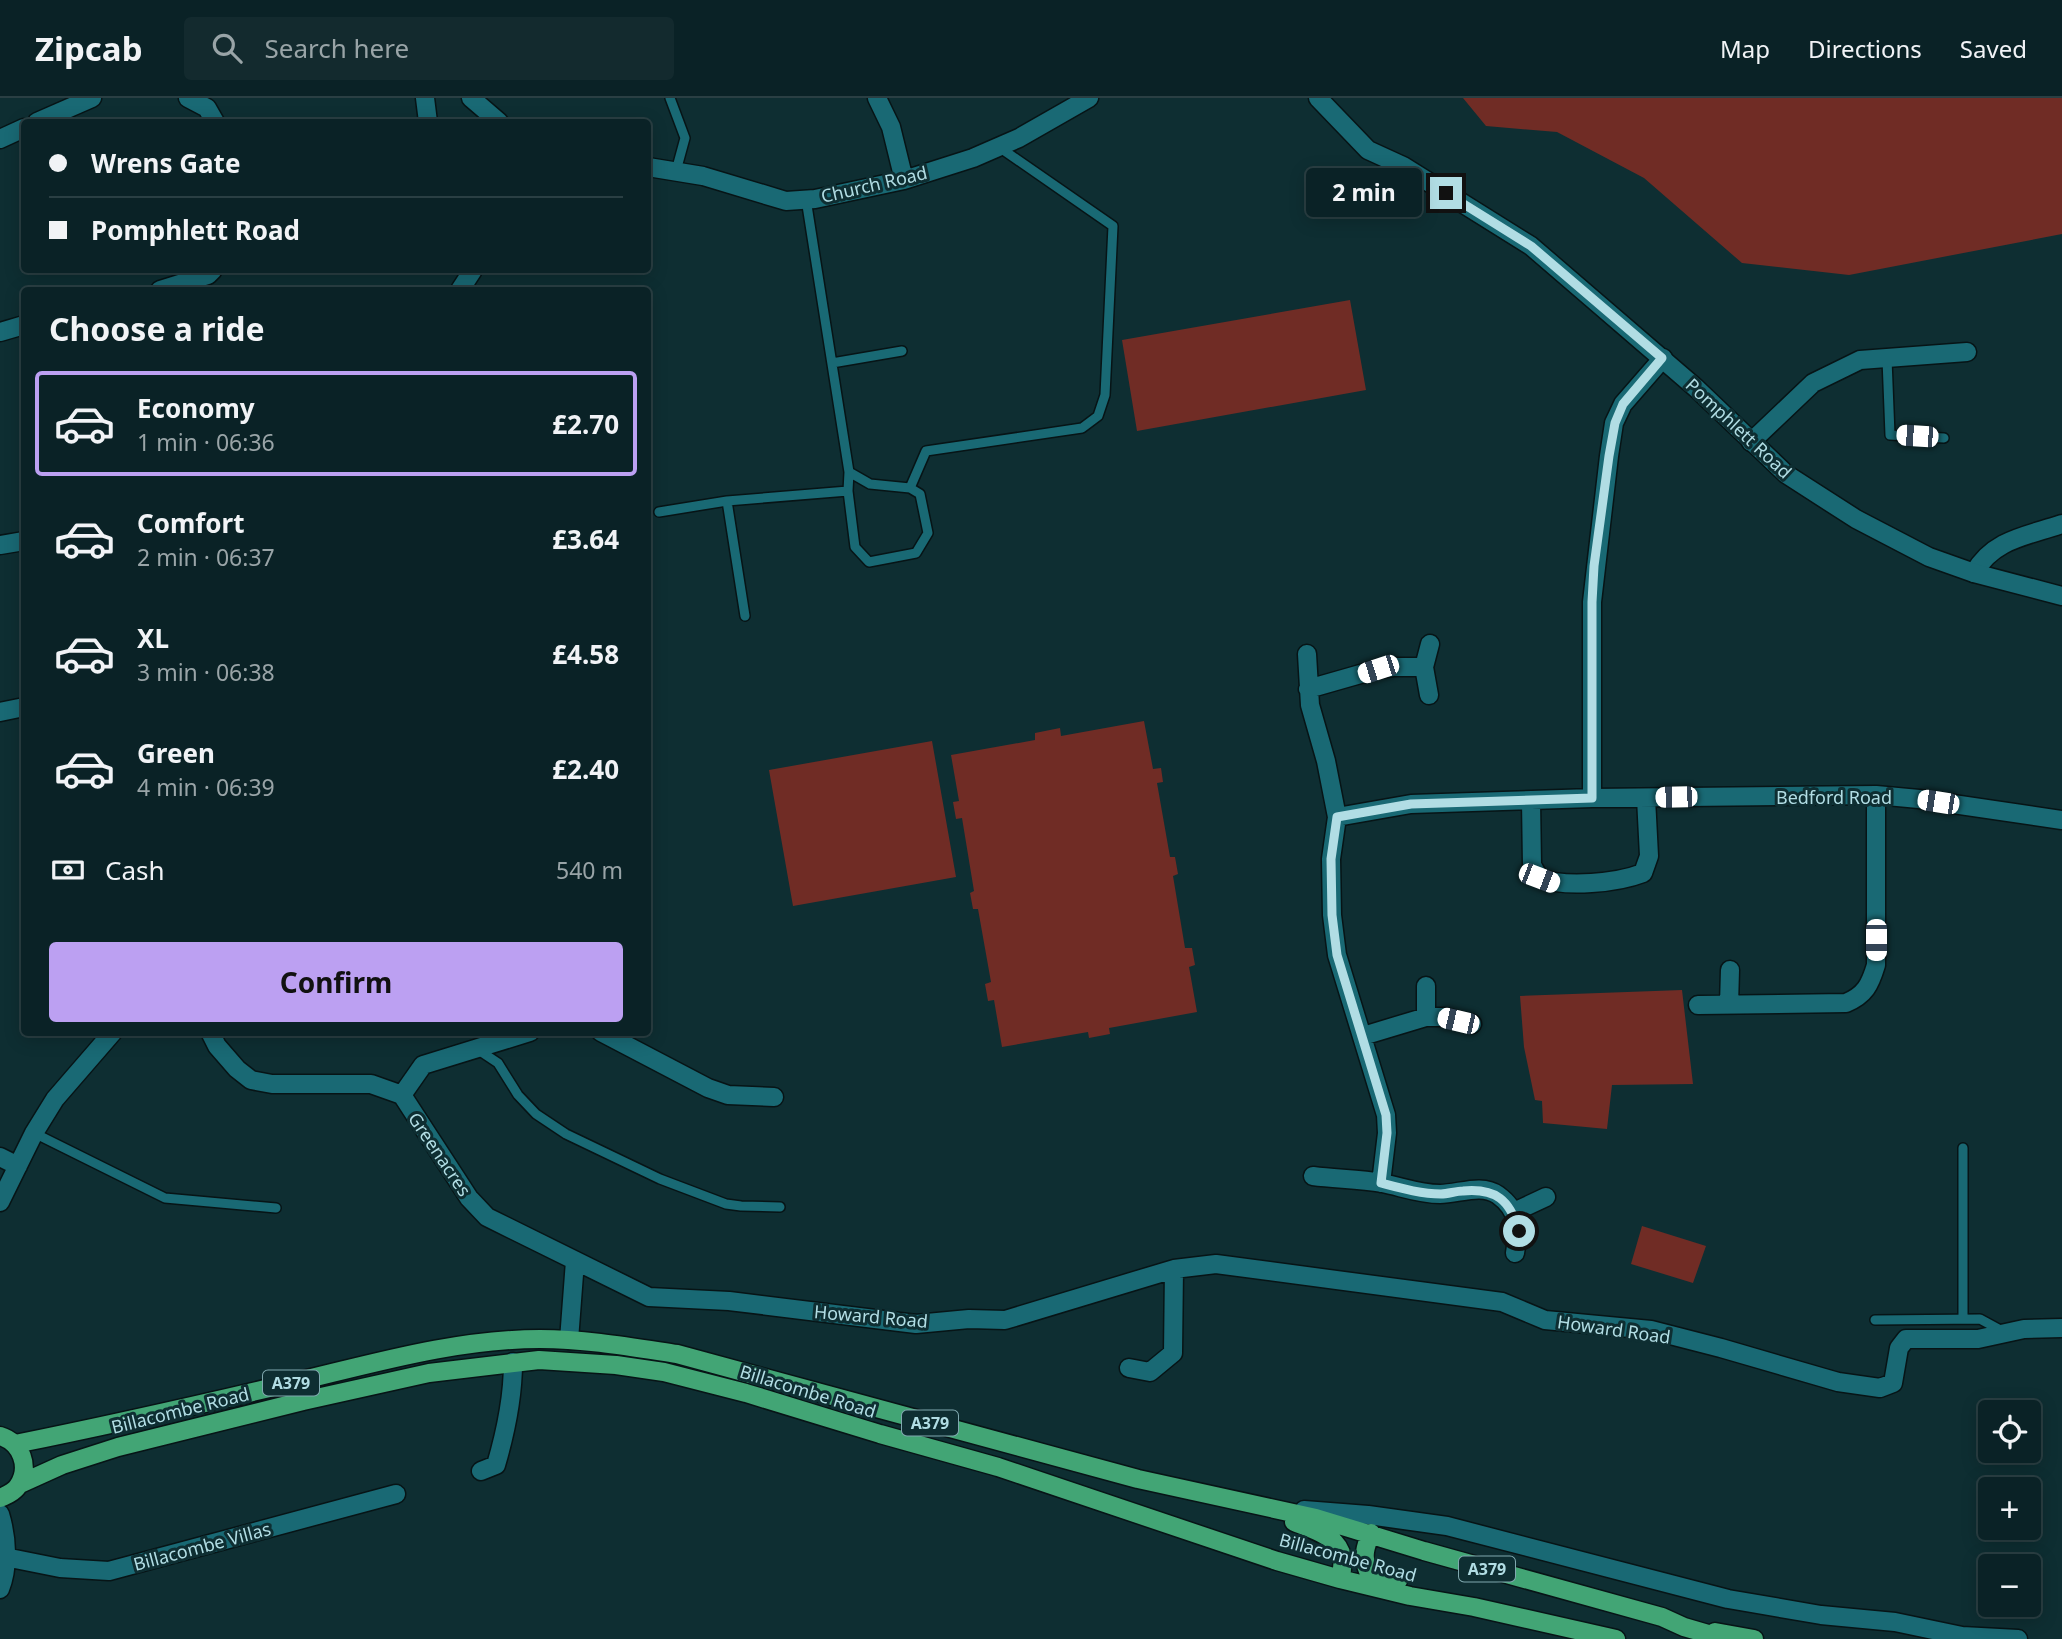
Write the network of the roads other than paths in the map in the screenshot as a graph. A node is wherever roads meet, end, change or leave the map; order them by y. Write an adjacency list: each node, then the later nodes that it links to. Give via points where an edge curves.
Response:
1 (92, 98): 9 (street)
2 (188, 98): 10 (street, via 207,108)
3 (425, 98): 11 (street)
4 (471, 98): 12 (street)
5 (670, 98): 17 (lane, via 685,138)
6 (877, 98): 18 (street, via 891,127)
7 (1089, 98): 15 (street, Church Road)
8 (1318, 98): 26 (street, Pomphlett Road, via 1368,150 1403,166 1531,246)
9 (44, 119)
10 (213, 119)
11 (428, 119)
12 (496, 119)
13 (21, 129): 14 (street)
14 (0, 139)
15 (999, 147): 18 (street, Church Road); 32 (lane, via 1113,226 1105,395 1098,416 1082,428 926,451)
16 (651, 167): 17 (street, Church Road)
17 (676, 171): 19 (street, Church Road, via 786,201)
18 (904, 180): 19 (street, Church Road)
19 (806, 200): 28 (lane)
20 (210, 273): 21 (street)
21 (170, 287)
22 (21, 326): 23 (street)
23 (0, 332)
24 (902, 351): 28 (lane)
25 (1967, 352): 27 (street)
26 (1662, 358): 30 (street, Pomphlett Road); 50 (street, via 1623,404 1609,456 1592,602)
27 (1887, 359): 29 (lane, via 1890,435); 30 (street, via 1860,360 1813,383)
28 (832, 363): 31 (lane)
29 (1944, 438)
30 (1751, 442): 39 (street, Pomphlett Road, via 1786,474 1856,519 1929,557)
31 (849, 471): 32 (lane, via 870,484); 33 (lane)
32 (910, 488): 33 (lane, via 920,494 928,533 916,553 869,562 855,547)
33 (848, 491): 34 (lane)
34 (727, 501): 35 (lane); 41 (lane)
35 (659, 512)
36 (2062, 524): 39 (street, via 2002,544 1983,557)
37 (21, 542): 38 (street)
38 (0, 545)
39 (1974, 573): 40 (street, Pomphlett Road)
40 (2062, 596)
41 (745, 616)
42 (1430, 644): 44 (street)
43 (1307, 654): 45 (street)
44 (1424, 667): 45 (street, via 1378,669); 46 (street)
45 (1308, 689): 53 (street)
46 (1429, 695)
47 (21, 708): 48 (street)
48 (0, 712)
49 (1876, 795): 51 (street, Bedford Road); 54 (street, Bedford Road); 58 (street, via 1876,965 1870,986 1846,1003)
50 (1592, 798): 51 (street, Bedford Road); 52 (street, Bedford Road)
51 (1646, 798): 52 (street, via 1649,856 1643,873 1626,880 1553,883 1539,878 1532,865)
52 (1531, 801): 53 (street, Bedford Road, via 1411,804)
53 (1337, 817): 65 (street, via 1331,859 1332,915 1337,955)
54 (2062, 820)
55 (1730, 970): 58 (street)
56 (1426, 986): 59 (street)
57 (1698, 1005): 58 (street)
58 (1729, 1005)
59 (1426, 1017): 60 (street); 65 (street)
60 (1472, 1024)
61 (110, 1036): 69 (street, via 55,1099)
62 (212, 1036): 67 (street, via 251,1080 371,1084)
63 (516, 1036): 66 (street, Greenacres)
64 (609, 1036): 68 (street, via 718,1092)
65 (1363, 1036): 74 (street, via 1386,1115)
66 (476, 1048): 67 (street, Greenacres, via 423,1065); 77 (lane, via 498,1063 536,1114 566,1135 726,1204)
67 (401, 1095): 81 (street, Greenacres, via 469,1198 487,1217)
68 (774, 1097)
69 (34, 1133): 72 (street); 78 (lane, via 165,1198)
70 (1962, 1148): 85 (lane)
71 (0, 1157): 72 (street)
72 (18, 1166): 76 (street)
73 (1312, 1176): 74 (street)
74 (1381, 1183): 79 (street, via 1442,1194 1482,1190 1497,1195)
75 (1546, 1197): 79 (street)
76 (0, 1202)
77 (780, 1207)
78 (276, 1208)
79 (1514, 1212): 80 (street, via 1519,1231)
80 (1515, 1253)
81 (575, 1261): 83 (street, Greenacres, via 649,1297); 88 (street)
82 (1174, 1269): 83 (street, Howard Road, via 1005,1320 916,1324); 87 (street, Howard Road, via 1216,1264 1502,1302 1545,1320 1651,1330 1828,1379 1880,1388 1893,1383 1899,1348 1906,1339 1978,1339); 90 (street, via 1173,1353 1150,1372)
83 (729, 1301)
84 (1875, 1320): 85 (lane)
85 (1963, 1320): 87 (lane, via 1980,1319)
86 (2062, 1328): 87 (street, Howard Road)
87 (2005, 1333)
88 (569, 1340): 91 (main road, Billacombe Road / A379, via 483,1342 409,1355 148,1417); 96 (main road, Billacombe Road / A379, via 677,1354)
89 (513, 1362): 92 (street, via 513,1385 496,1465); 93 (main road, Billacombe Road / A379, via 429,1373 159,1436 62,1465); 102 (main road, Billacombe Road / A379, via 616,1364 746,1393 998,1467)
90 (1129, 1368)
91 (8, 1440): 93 (main road, A379, via 22,1453)
92 (481, 1471)
93 (20, 1484): 95 (main road, A379)
94 (396, 1494): 101 (street, Billacombe Villas, via 109,1571 60,1568)
95 (0, 1498)
96 (1235, 1501): 97 (main road, Billacombe Road / A379); 102 (main road, A379, via 1328,1535 1343,1556)
97 (1265, 1507): 99 (street, Billacombe Road); 100 (main road, Billacombe Road / A379)
98 (0, 1514): 101 (street, via 6,1533)
99 (1386, 1518): 100 (street); 109 (street, Billacombe Road, via 1447,1526 1728,1599 1962,1636)
100 (1371, 1533): 104 (main road, A379, via 1364,1551 1368,1571); 105 (main road, Billacombe Road / A379)
101 (5, 1557): 103 (street)
102 (1340, 1579): 104 (main road, Billacombe Road / A379)
103 (0, 1589)
104 (1474, 1607): 106 (main road, Billacombe Road / A379)
105 (1684, 1627): 107 (main road, Billacombe Road / A379); 108 (main road, Billacombe Road)
106 (1616, 1639)
107 (1725, 1639)
108 (1754, 1639)
109 (2018, 1639)

